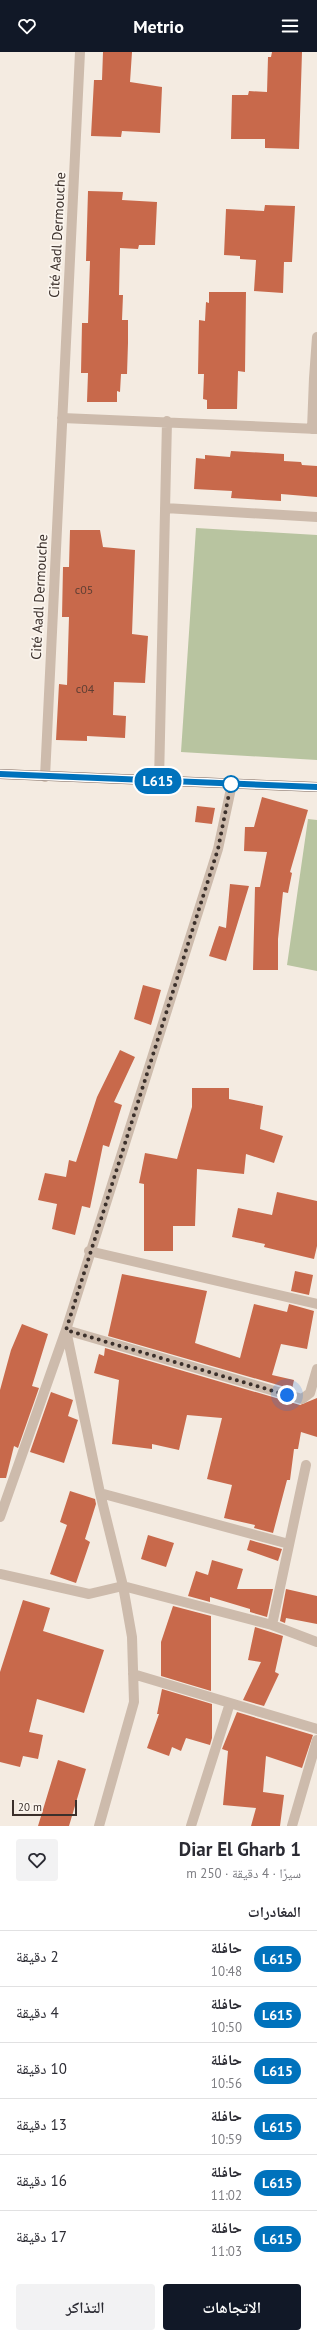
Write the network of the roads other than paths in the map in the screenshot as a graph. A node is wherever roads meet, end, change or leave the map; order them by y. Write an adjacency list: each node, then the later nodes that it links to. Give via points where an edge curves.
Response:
1 (80, 52): 4 (street, Cité Aadl Dermouche)
2 (317, 338): 3 (street)
3 (315, 378): 6 (street)
4 (62, 418): 5 (street); 10 (street, Cité Aadl Dermouche)
5 (167, 421): 6 (street); 7 (street)
6 (315, 429)
7 (165, 508): 8 (street); 11 (street)
8 (317, 516)
9 (0, 774): 10 (main road)
10 (45, 777): 11 (main road)
11 (159, 781): 12 (main road)
12 (232, 784): 13 (main road); 14 (street, via 218,849)
13 (317, 787)
14 (89, 1251): 15 (street); 16 (street)
15 (317, 1303)
16 (66, 1330): 17 (street, via 302,1399 310,1393); 19 (street); 20 (street)
17 (317, 1369)
18 (306, 1465): 21 (street)
19 (100, 1493): 21 (street); 23 (street)
20 (0, 1517)
21 (289, 1544): 24 (street)
22 (0, 1574): 23 (street, via 89,1594)
23 (122, 1586): 24 (street); 26 (street, via 132,1637)
24 (272, 1625): 25 (street)
25 (317, 1642)
26 (133, 1674): 27 (street); 30 (street, via 134,1702)
27 (230, 1703): 28 (street); 31 (street)
28 (317, 1729)
29 (317, 1740): 32 (street)
30 (99, 1826)
31 (191, 1826)
32 (292, 1826)

